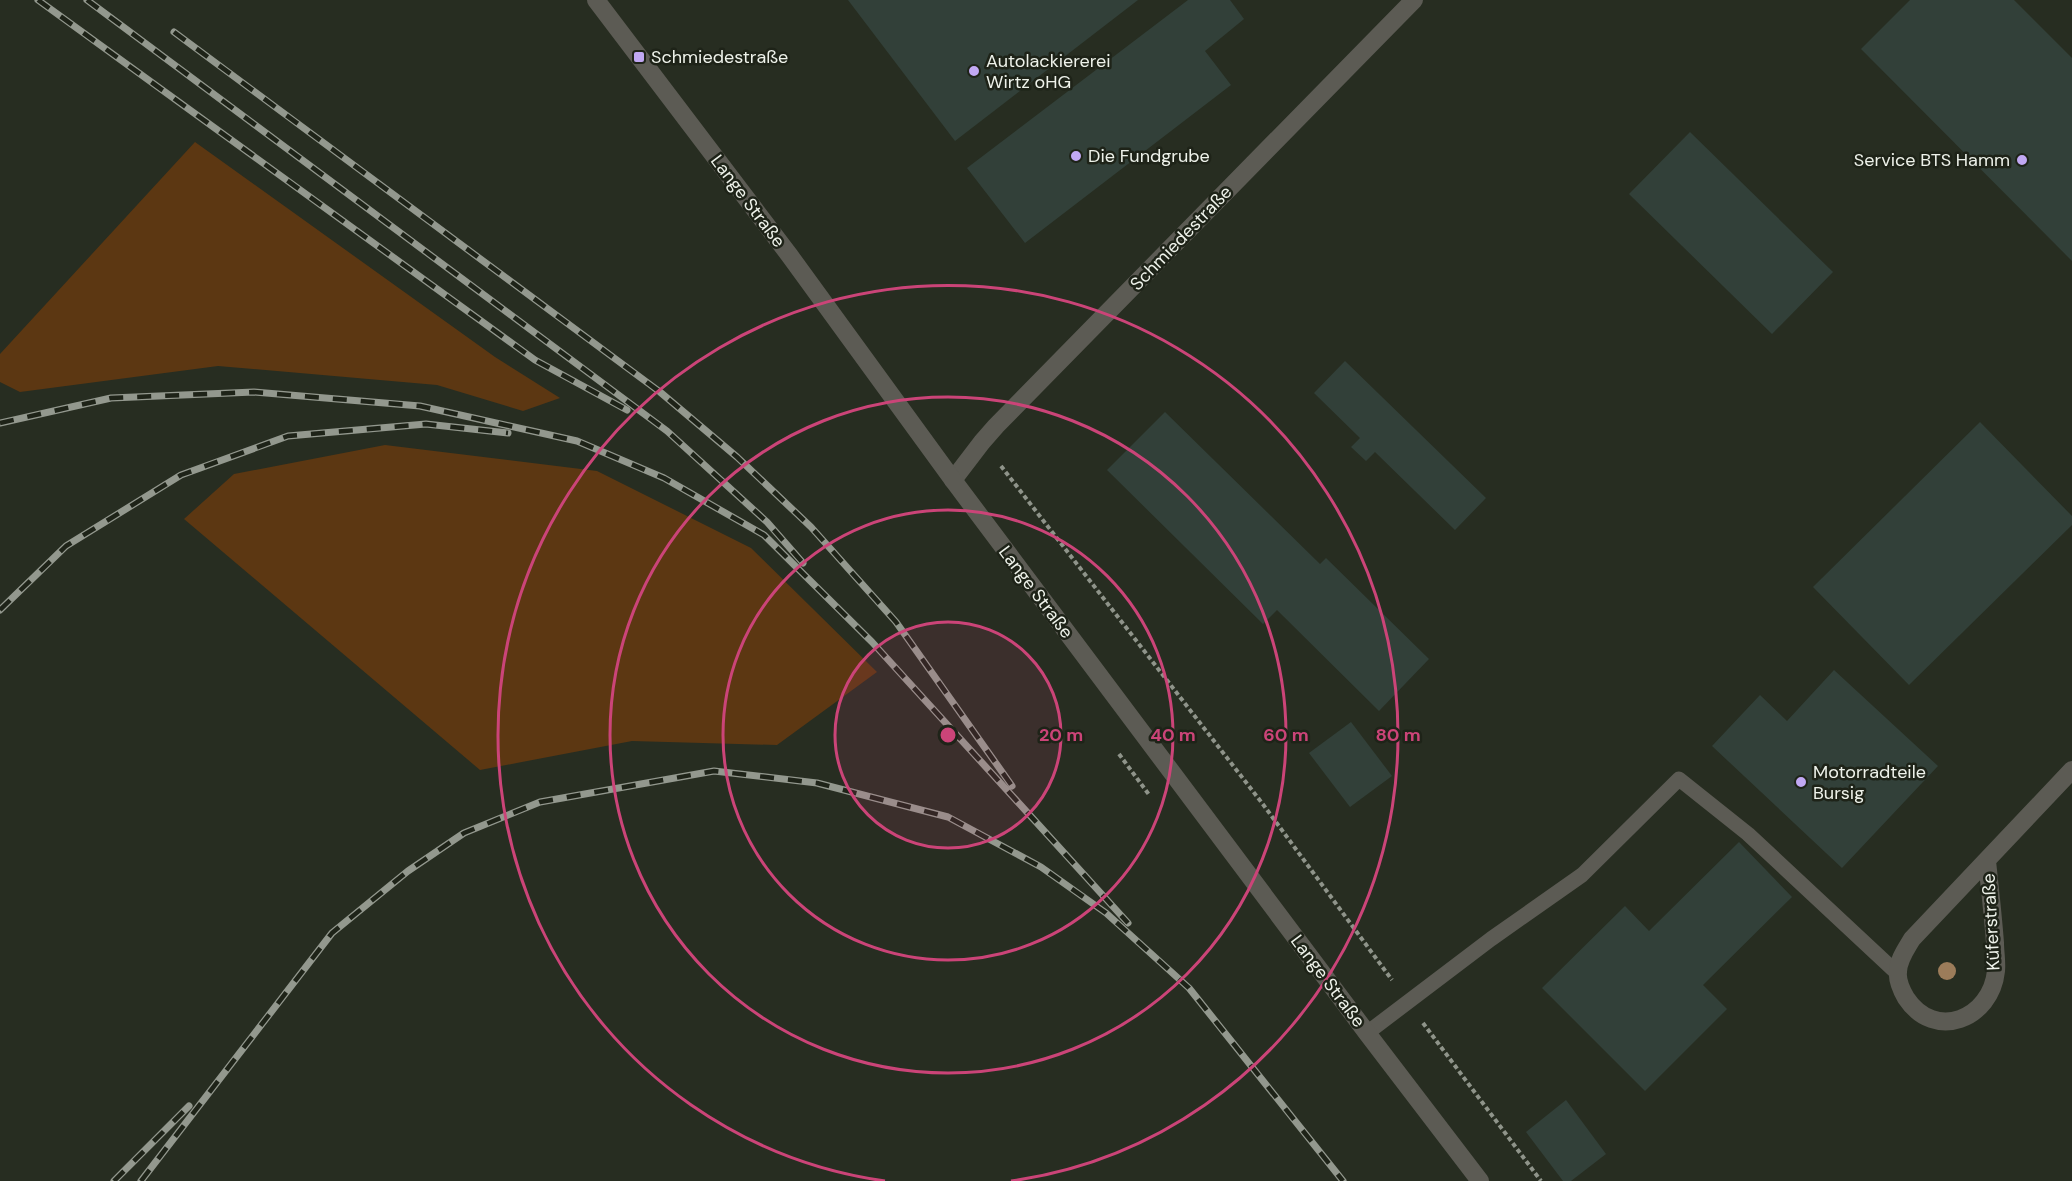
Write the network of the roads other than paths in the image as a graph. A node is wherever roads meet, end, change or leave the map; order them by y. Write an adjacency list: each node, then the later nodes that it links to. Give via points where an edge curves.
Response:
1 (596, 0): 3 (street, Lange Straße)
2 (1414, 0): 3 (street, Schmiedestraße, via 982,442)
3 (953, 480): 7 (street, Lange Straße)
4 (2072, 770): 5 (street, Küferstraße)
5 (1987, 861): 6 (street, Küferstraße, via 1912,939); 6 (street, Küferstraße, via 1996,970 1991,991 1982,1005 1950,1023 1929,1020 1912,1007)
6 (1897, 973): 7 (lane, via 1748,834 1679,779 1582,875)
7 (1367, 1033): 8 (street, Lange Straße)
8 (1480, 1181)

